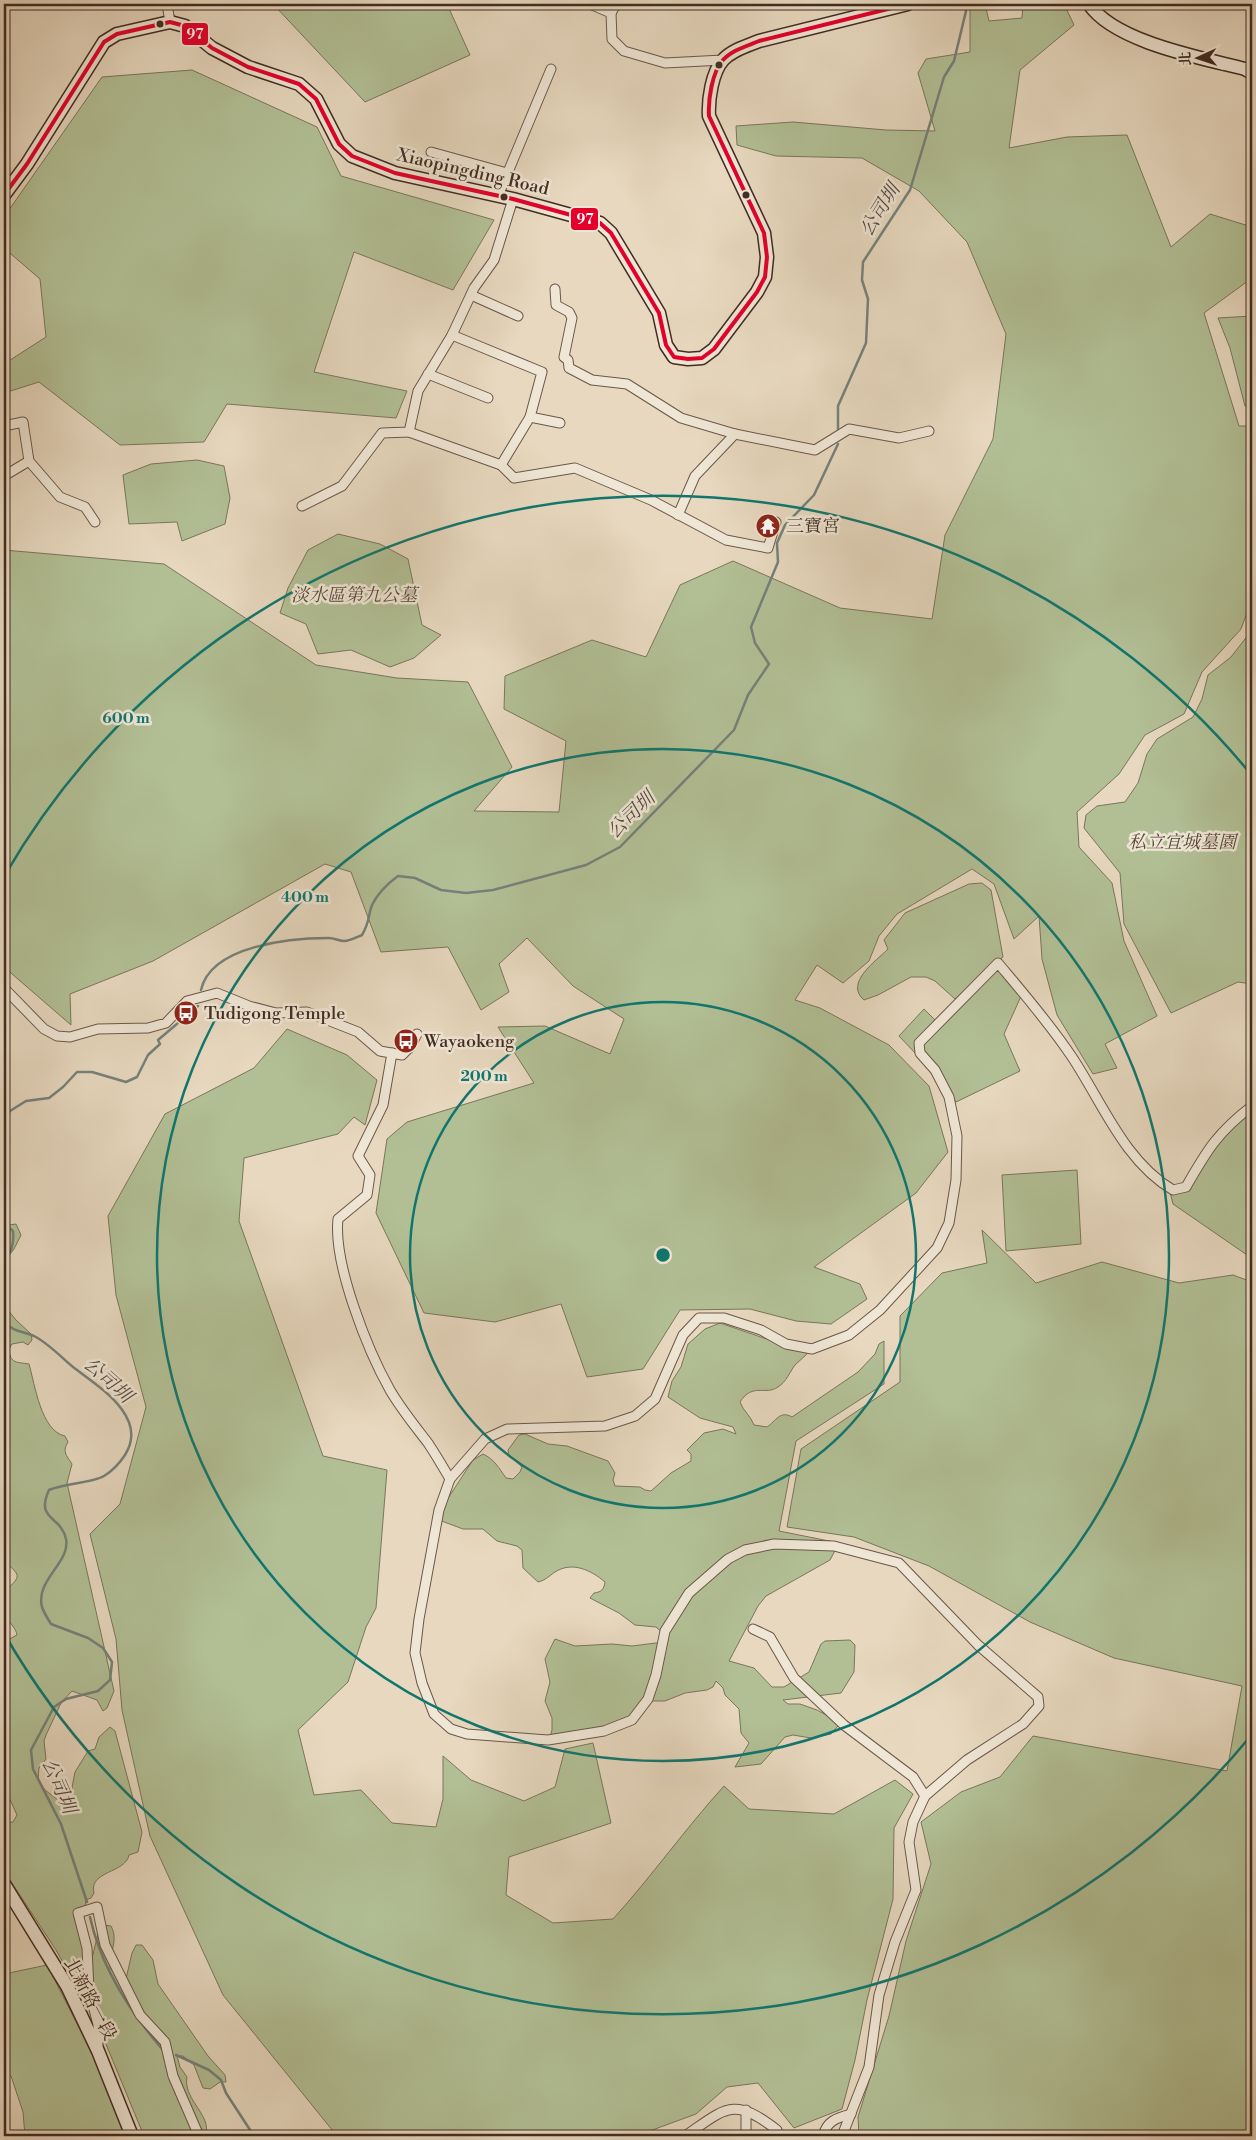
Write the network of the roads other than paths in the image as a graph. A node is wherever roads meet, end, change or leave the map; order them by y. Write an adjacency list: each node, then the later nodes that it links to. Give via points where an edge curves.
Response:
1 (168, 4): 7 (street)
2 (590, 4): 6 (street)
3 (616, 4): 6 (street)
4 (908, 4): 8 (street, via 758,41)
5 (1089, 4): 10 (street, via 1113,27 1162,47)
6 (611, 13): 8 (street, via 612,39 624,51 665,63)
7 (170, 22): 13 (street, via 117,34 104,42); 14 (street, Xiaopingding Road, via 185,26 212,48 248,67 299,84 316,99 339,144 352,156 394,172)
8 (723, 60): 15 (street, Xiaopingding Road, via 708,100 709,116 764,233 767,257 765,277 757,292 714,349 702,358 674,357 666,345 659,312 611,233 600,223)
9 (551, 69): 12 (street)
10 (1252, 73)
11 (431, 152): 12 (street)
12 (507, 173): 14 (street)
13 (4, 195)
14 (498, 196): 15 (street, Xiaopingding Road)
15 (513, 199): 17 (street, via 494,260)
16 (554, 289): 27 (street, via 556,305 569,312 572,318 564,357 569,368 592,380 627,384 681,418)
17 (471, 295): 18 (street); 19 (street)
18 (518, 316)
19 (452, 335): 20 (street); 22 (street, via 542,372)
20 (428, 374): 21 (street); 26 (street, via 418,391)
21 (488, 398)
22 (530, 417): 23 (street); 29 (street)
23 (560, 423)
24 (4, 426): 28 (street, via 23,422)
25 (929, 431): 27 (street, via 899,438 849,430 815,450)
26 (409, 432): 29 (street); 31 (street, via 382,433 342,486)
27 (735, 434): 32 (street, via 695,476)
28 (29, 461): 30 (street); 33 (street, via 60,497 84,507)
29 (501, 465): 32 (street, via 514,478 575,468)
30 (4, 476)
31 (302, 506)
32 (678, 515): 34 (street, via 726,540 768,548)
33 (95, 522)
34 (776, 522)
35 (4, 988): 37 (street, via 44,1029 57,1036 70,1037 98,1028 148,1028 166,1023 186,1001 217,993 276,1013 307,1012 358,1032 380,1051)
36 (417, 1034): 37 (street, via 402,1055)
37 (392, 1053): 39 (street, via 383,1105 358,1156 370,1175 367,1195 338,1219 336,1236 355,1310 390,1390)
38 (1252, 1106): 39 (street, via 1228,1124 1206,1152 1186,1187 1173,1190 1158,1181 1127,1146 1072,1057 1040,1012 998,963 919,1043 920,1053 935,1070 949,1097 957,1136 956,1180 948,1223 938,1248 880,1310 849,1335 812,1350 786,1344 761,1330 724,1318 699,1318 683,1335 655,1399 635,1416 604,1426 506,1429 485,1439)
39 (450, 1479): 41 (street, via 439,1510 415,1653 434,1714 451,1729 467,1734 548,1740 604,1731 632,1720 648,1699 665,1631 689,1594 728,1559 745,1550 774,1544 834,1546 899,1563 978,1645 1038,1697 1039,1706 1023,1724 967,1760)
40 (753, 1629): 41 (street, via 770,1637 794,1678 844,1725 913,1777)
41 (925, 1796): 45 (street, via 913,1822 909,1842 916,1890 895,1942 879,1995 869,2067)
42 (4, 1884): 43 (street, 北新路一段, via 67,1986)
43 (98, 2051): 46 (street, 北新路一段); 47 (street, via 98,2025 89,1990 87,1948 78,1913 97,1907 105,1945 140,2015 165,2042 173,2076)
44 (746, 2110): 48 (street, via 722,2110); 49 (street); 50 (street, via 777,2130)
45 (851, 2114): 51 (street, via 833,2119 825,2127); 52 (street)
46 (132, 2136)
47 (199, 2136)
48 (685, 2136)
49 (746, 2136)
50 (778, 2136)
51 (823, 2136)
52 (842, 2136)

